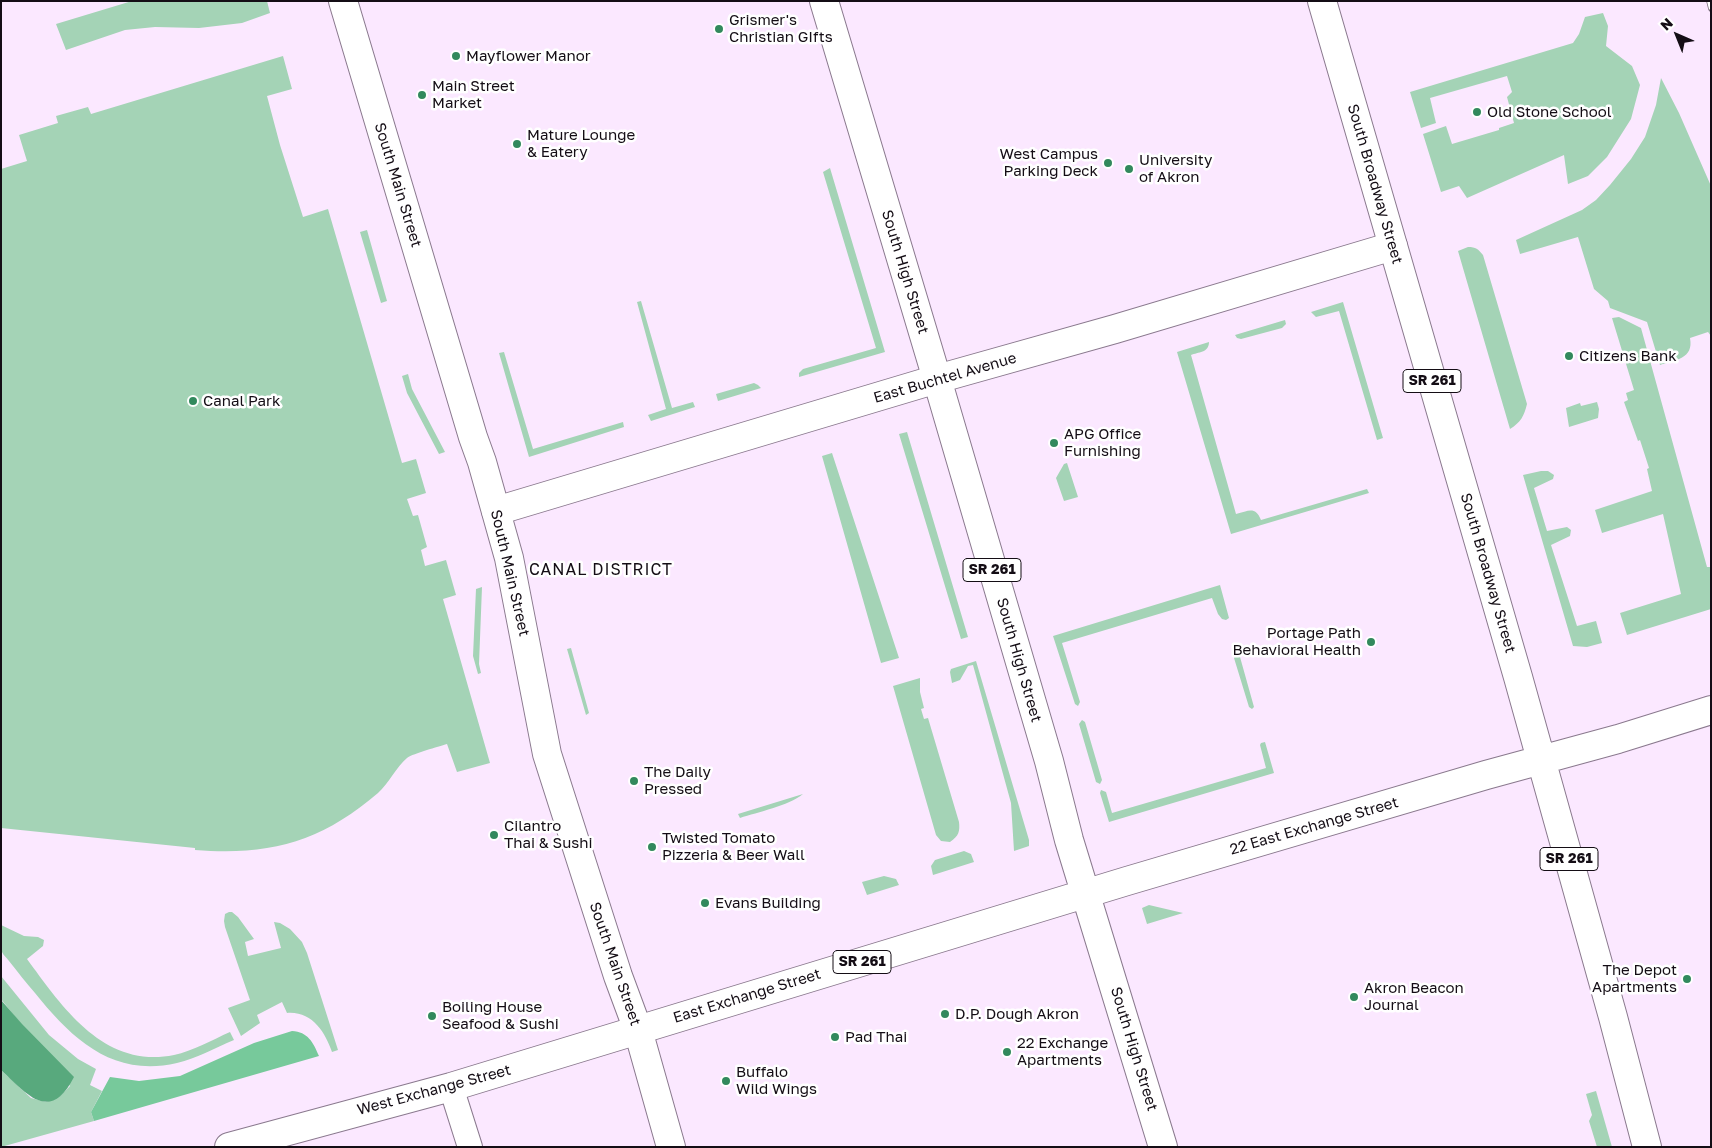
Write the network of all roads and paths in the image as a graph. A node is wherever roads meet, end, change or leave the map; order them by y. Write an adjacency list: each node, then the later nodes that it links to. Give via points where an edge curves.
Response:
1 (343, 1): 6 (main road, South Main Street)
2 (824, 1): 5 (main road, South High Street / SR 261)
3 (1322, 1): 4 (main road, South Broadway Street / SR 261)
4 (1393, 246): 5 (main road, East Buchtel Avenue); 8 (main road, South Broadway Street / SR 261)
5 (937, 379): 6 (main road, East Buchtel Avenue); 9 (main road, South High Street / SR 261)
6 (496, 512): 10 (main road, South Main Street, via 509,558 547,754)
7 (1711, 710): 8 (main road)
8 (1542, 760): 9 (main road, 22 East Exchange Street); 16 (main road, South Broadway Street / SR 261)
9 (1086, 894): 10 (main road, East Exchange Street / SR 261); 15 (main road, South High Street)
10 (638, 1030): 11 (main road, West Exchange Street / SR 261); 14 (main road, South Main Street)
11 (451, 1087): 12 (main road, West Exchange Street / SR 261); 13 (street)
12 (229, 1147)
13 (470, 1147)
14 (671, 1147)
15 (1163, 1147)
16 (1647, 1147)

